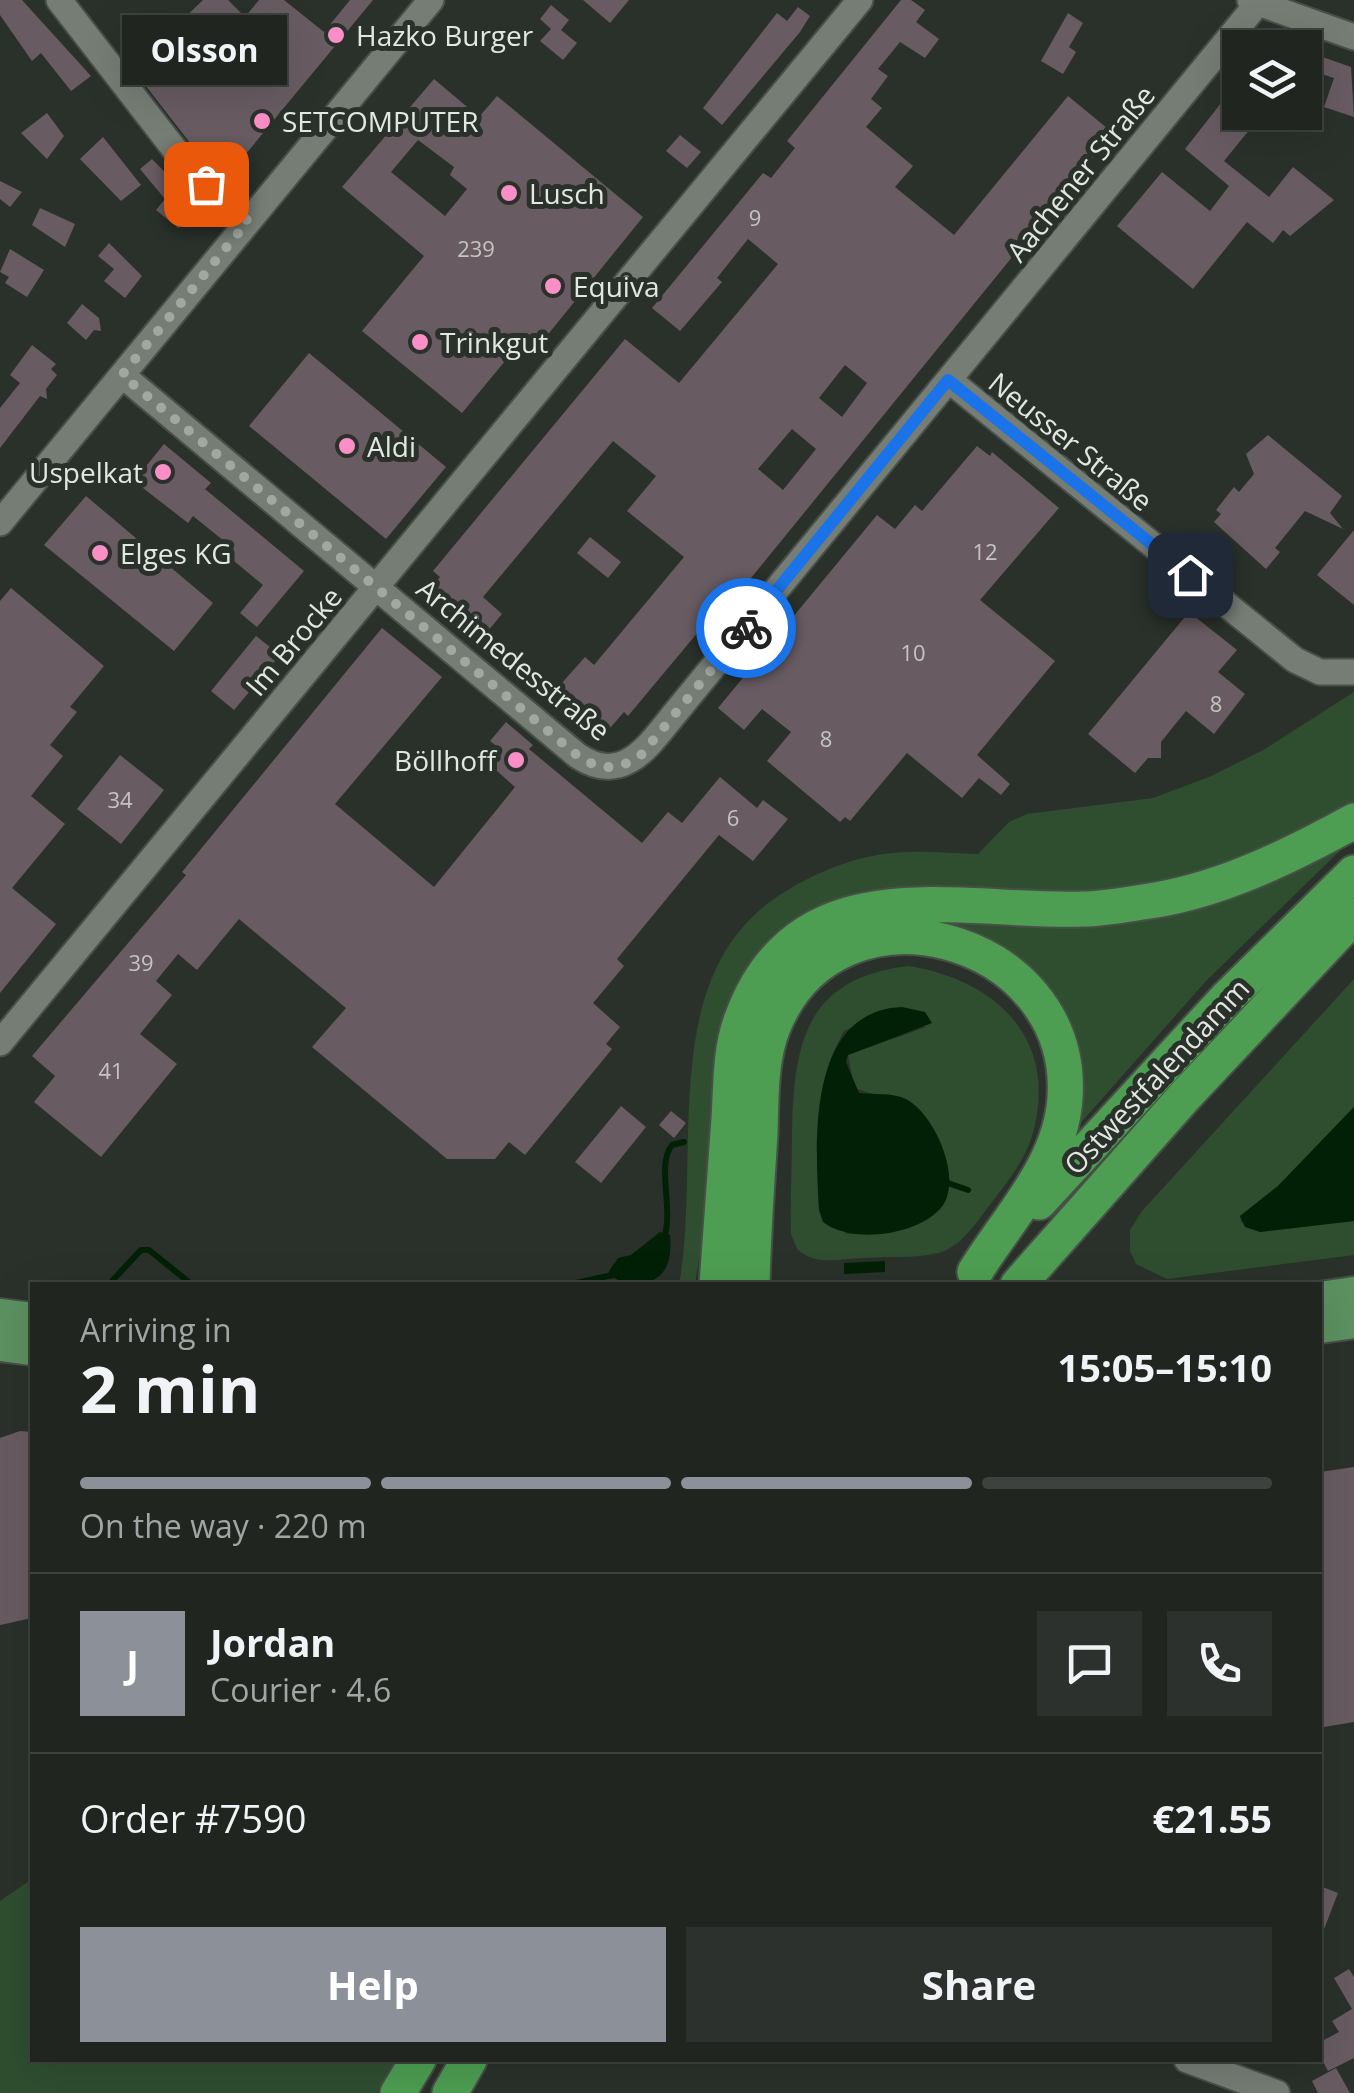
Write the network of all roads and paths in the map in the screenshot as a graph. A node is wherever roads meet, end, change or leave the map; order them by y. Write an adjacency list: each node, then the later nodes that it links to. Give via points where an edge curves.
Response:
1 (58, 0): 6 (street, via 182,159)
2 (431, 0): 6 (street)
3 (860, 0): 10 (street, Im Brocke)
4 (1253, 2): 5 (street); 8 (street, Aachener Straße)
5 (1354, 38)
6 (248, 221): 7 (street)
7 (122, 375): 9 (street); 10 (street, Archimedesstraße)
8 (948, 380): 10 (street, Archimedesstraße, via 641,755 625,765 603,768 578,756); 11 (street, Neusser Straße, via 1295,660 1320,672)
9 (0, 523)
10 (378, 586): 15 (street, Im Brocke)
11 (1354, 672)
12 (1354, 822): 19 (highway, via 1290,856 1209,887 1148,901 1084,909 874,906 801,935 765,975 740,1024)
13 (1354, 873): 18 (highway, Ostwestfalendamm, via 1226,999)
14 (1354, 916): 17 (highway, Ostwestfalendamm)
15 (0, 1043)
16 (753, 1245): 18 (highway, via 763,1075 772,1029 790,995 814,964 852,946 899,936 945,939 967,945 1029,994 1064,1067 1065,1100 1048,1160); 20 (highway); 21 (highway)
17 (1025, 1277)
18 (970, 1278)
19 (716, 1282)
20 (752, 1282)
21 (778, 1282)
22 (1354, 1293): 23 (main road)
23 (1322, 1298)
24 (0, 1315): 25 (main road)
25 (30, 1318)
26 (1354, 1322): 27 (main road)
27 (1322, 1327)
28 (0, 1345): 29 (main road)
29 (30, 1349)
30 (469, 2062): 32 (highway)
31 (1193, 2062): 33 (street)
32 (450, 2093)
33 (1278, 2093)

